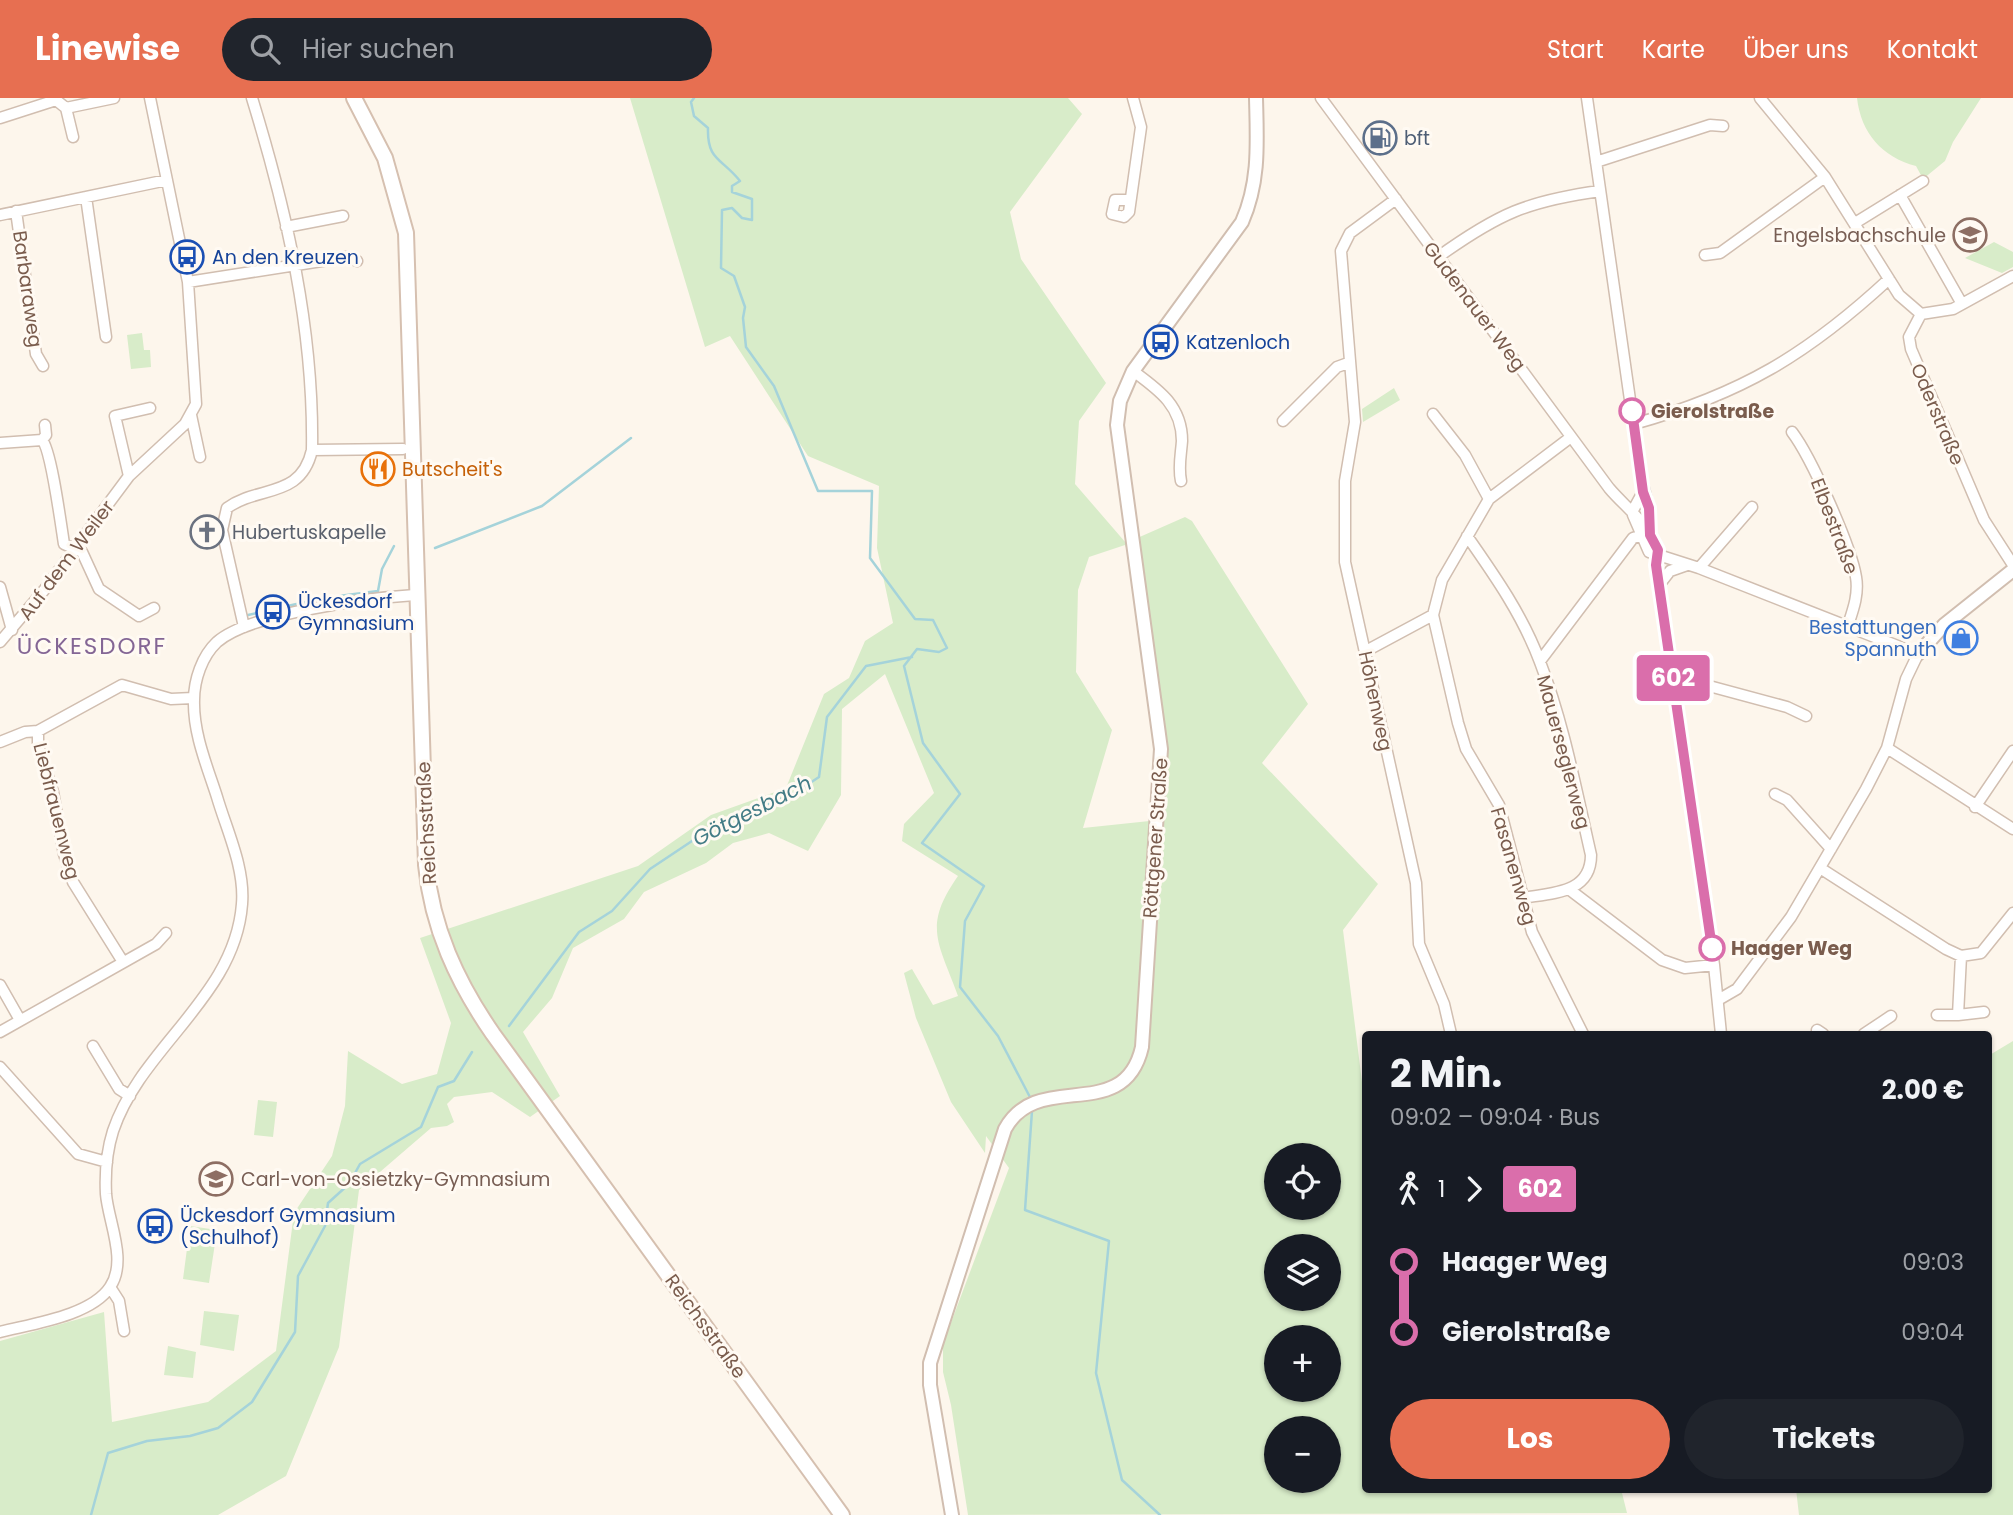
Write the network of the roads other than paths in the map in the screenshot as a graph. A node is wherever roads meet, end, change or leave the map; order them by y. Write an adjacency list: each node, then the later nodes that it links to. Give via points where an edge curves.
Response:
1 (114, 98): 10 (street)
2 (150, 98): 16 (street)
3 (252, 98): 27 (street)
4 (354, 98): 68 (main road, Reichsstraße, via 385,158 407,233)
5 (1133, 98): 22 (street, via 1141,127)
6 (1256, 98): 40 (street, Röttgener Straße, via 1257,172 1242,222)
7 (1321, 98): 21 (street, Gudenauer Weg)
8 (1587, 98): 14 (street)
9 (1760, 98): 15 (street)
10 (66, 108): 11 (street, via 57,100); 13 (street)
11 (0, 118)
12 (1723, 126): 14 (street, via 1710,125)
13 (73, 137)
14 (1596, 162): 18 (street)
15 (1825, 177): 26 (street); 28 (street, via 1720,253)
16 (167, 180): 20 (street); 34 (street)
17 (1923, 181): 19 (street)
18 (1600, 191): 29 (street, via 1545,199 1493,219); 45 (street)
19 (1900, 195): 26 (street); 35 (street)
20 (86, 197): 23 (street); 37 (street)
21 (1396, 199): 29 (street, Gudenauer Weg); 38 (street, Höhenweg, via 1350,233 1341,251)
22 (1129, 200)
23 (16, 211): 24 (street); 39 (street, Barbaraweg, via 36,354)
24 (0, 215)
25 (343, 216): 27 (street)
26 (1854, 223): 33 (street)
27 (286, 227): 31 (street)
28 (1705, 255)
29 (1438, 257): 48 (street, Gudenauer Weg)
30 (357, 261): 31 (street, via 347,257)
31 (293, 265): 34 (street); 52 (street, via 309,344)
32 (2013, 276): 35 (street)
33 (1889, 279): 36 (street); 45 (street, via 1789,360 1725,394)
34 (188, 282): 43 (street, via 196,404)
35 (1962, 304): 36 (street, via 1944,312)
36 (1921, 314): 65 (street, Oderstraße, via 1909,337 1911,349 1980,512)
37 (106, 337)
38 (1348, 363): 44 (street, via 1337,367); 75 (street, Höhenweg, via 1355,422 1345,481 1344,552)
39 (43, 366)
40 (1133, 371): 55 (street, via 1162,393 1177,414); 117 (street, Röttgener Straße, via 1120,401 1117,425 1161,749 1142,1047 1138,1065 1114,1088 1032,1102 1012,1116 1005,1129 930,1363)
41 (150, 408): 54 (street, via 115,416)
42 (1433, 414): 57 (street, via 1465,455)
43 (191, 415): 53 (street); 54 (street, Auf dem Weiler)
44 (1283, 421)
45 (1634, 424): 56 (street)
46 (45, 425): 49 (street)
47 (1792, 432): 71 (street, Elbestraße, via 1808,455 1854,569 1856,596)
48 (1571, 437): 57 (street); 59 (street, Gudenauer Weg)
49 (42, 440): 50 (street); 62 (street, via 50,456 64,544)
50 (0, 443)
51 (403, 449): 52 (street)
52 (312, 450): 72 (street, via 308,464 282,489 234,503 223,517)
53 (200, 457)
54 (129, 476): 62 (street, Auf dem Weiler)
55 (1181, 481)
56 (1643, 492): 59 (street); 60 (street, via 1649,508)
57 (1489, 499): 61 (street)
58 (1752, 507): 64 (street)
59 (1632, 512): 60 (street, Gudenauer Weg)
60 (1645, 535): 63 (street, Gudenauer Weg, via 1649,552); 77 (street, via 1633,538)
61 (1467, 536): 70 (street, via 1442,580); 77 (street, Mauerseglerweg, via 1499,580)
62 (72, 550): 69 (street, via 82,552 99,589 139,616); 73 (street, Auf dem Weiler)
63 (1657, 555): 64 (street); 66 (street)
64 (1693, 566): 66 (street, via 1670,571); 71 (street)
65 (2013, 567): 76 (street)
66 (1659, 585): 78 (street)
67 (0, 587): 73 (street)
68 (415, 595): 72 (street, via 326,605); 116 (main road, Reichsstraße, via 427,885 453,967 493,1034)
69 (154, 608)
70 (1433, 615): 75 (street); 91 (street, Fasanenweg, via 1466,749 1499,805)
71 (1847, 625): 76 (street)
72 (244, 627): 79 (street, via 207,653)
73 (12, 630): 74 (street, Auf dem Weiler)
74 (0, 642)
75 (1366, 651): 104 (street, Höhenweg, via 1416,883 1419,944)
76 (1917, 654): 83 (street)
77 (1540, 661): 90 (street, Mauerseglerweg, via 1564,734 1591,855 1587,875)
78 (1672, 676): 80 (street); 96 (street)
79 (194, 698): 81 (street, via 171,699 122,685); 111 (street, via 196,730 240,873 240,919 229,957 208,991)
80 (1806, 716)
81 (38, 731): 82 (street); 95 (street, Liebfrauenweg, via 73,882)
82 (0, 742)
83 (1887, 748): 86 (street); 88 (street)
84 (2013, 751): 86 (street)
85 (1775, 794): 88 (street, via 1787,800)
86 (1975, 807): 87 (street)
87 (2013, 829)
88 (1831, 849): 89 (street)
89 (1820, 868): 94 (street); 98 (street, via 1791,918 1737,989)
90 (1570, 890): 91 (street); 96 (street, via 1662,960 1685,968)
91 (1522, 898): 105 (street, Fasanenweg, via 1532,932)
92 (2013, 914): 94 (street, via 1981,953)
93 (166, 933): 95 (street, via 156,944)
94 (1961, 956): 101 (street)
95 (123, 962): 103 (street)
96 (1714, 965): 98 (street)
97 (0, 985): 103 (street)
98 (1718, 1000): 106 (street)
99 (1984, 1012): 101 (street)
100 (1937, 1015): 101 (street)
101 (1958, 1015)
102 (1891, 1016): 107 (street)
103 (20, 1020): 108 (street)
104 (1450, 1031)
105 (1582, 1031)
106 (1721, 1031)
107 (1868, 1031)
108 (0, 1032)
109 (93, 1046): 111 (street, via 119,1089)
110 (0, 1067): 112 (street, via 78,1154)
111 (130, 1096): 112 (street, via 113,1132)
112 (107, 1162): 113 (street, via 116,1262)
113 (110, 1287): 114 (street, via 119,1301); 115 (street, via 72,1313)
114 (124, 1331)
115 (0, 1332)
116 (842, 1515)
117 (952, 1515)

